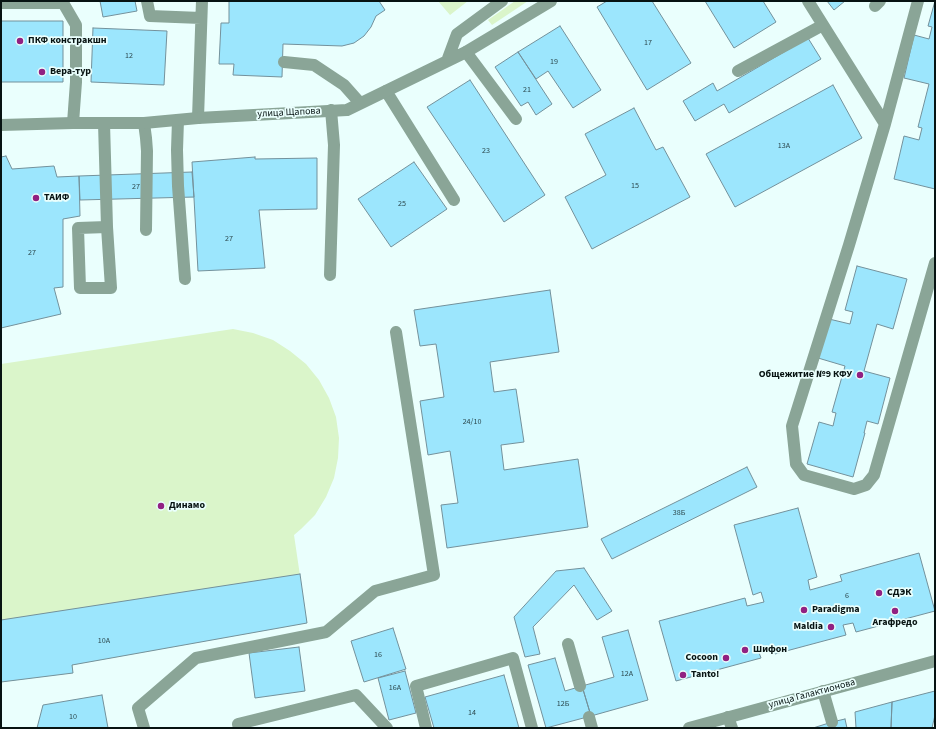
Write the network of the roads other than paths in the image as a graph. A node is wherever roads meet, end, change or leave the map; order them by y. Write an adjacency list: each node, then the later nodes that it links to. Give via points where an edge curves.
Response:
1 (147, 1): 9 (street, via 150,16)
2 (202, 1): 9 (street)
3 (502, 1): 12 (street, via 457,34)
4 (551, 1): 11 (street, улица Щапова)
5 (808, 1): 10 (street)
6 (918, 1): 24 (street)
7 (62, 2): 8 (street); 21 (street, via 76,25)
8 (1, 3)
9 (201, 18): 18 (street)
10 (823, 25): 14 (street); 24 (street)
11 (466, 52): 12 (street, улица Щапова); 19 (street)
12 (447, 61): 15 (street, улица Щапова)
13 (284, 62): 16 (street, via 314,66 344,85)
14 (738, 71)
15 (386, 90): 16 (street, улица Щапова); 26 (street)
16 (360, 103): 17 (street, улица Щапова, via 347,110)
17 (331, 110): 18 (street, улица Щапова); 30 (street, via 334,145)
18 (198, 118): 20 (street, улица Щапова)
19 (516, 119)
20 (178, 120): 23 (street, улица Щапова); 31 (street, via 176,150)
21 (74, 122): 22 (street, улица Щапова); 25 (street, улица Щапова)
22 (104, 123): 23 (street, улица Щапова); 27 (street)
23 (144, 123): 28 (street)
24 (885, 124): 29 (street, via 792,426 796,464 804,475 854,489 866,486 874,475)
25 (1, 125)
26 (454, 200)
27 (107, 227): 27 (street, via 78,228 80,288 111,288)
28 (146, 230)
29 (935, 264)
30 (330, 275)
31 (185, 279)
32 (396, 332): 39 (street, via 434,575 375,591 326,632 196,658 138,708)
33 (568, 644): 35 (street)
34 (935, 661): 36 (street, улица Галактионова)
35 (580, 686)
36 (823, 691): 37 (street); 38 (street, улица Галактионова)
37 (832, 722)
38 (730, 723): 44 (street, улица Галактионова)
39 (144, 728)
40 (239, 728): 41 (street, via 238,724 356,695)
41 (387, 728)
42 (426, 728): 43 (street, via 416,686 513,658)
43 (532, 728)
44 (689, 728)

